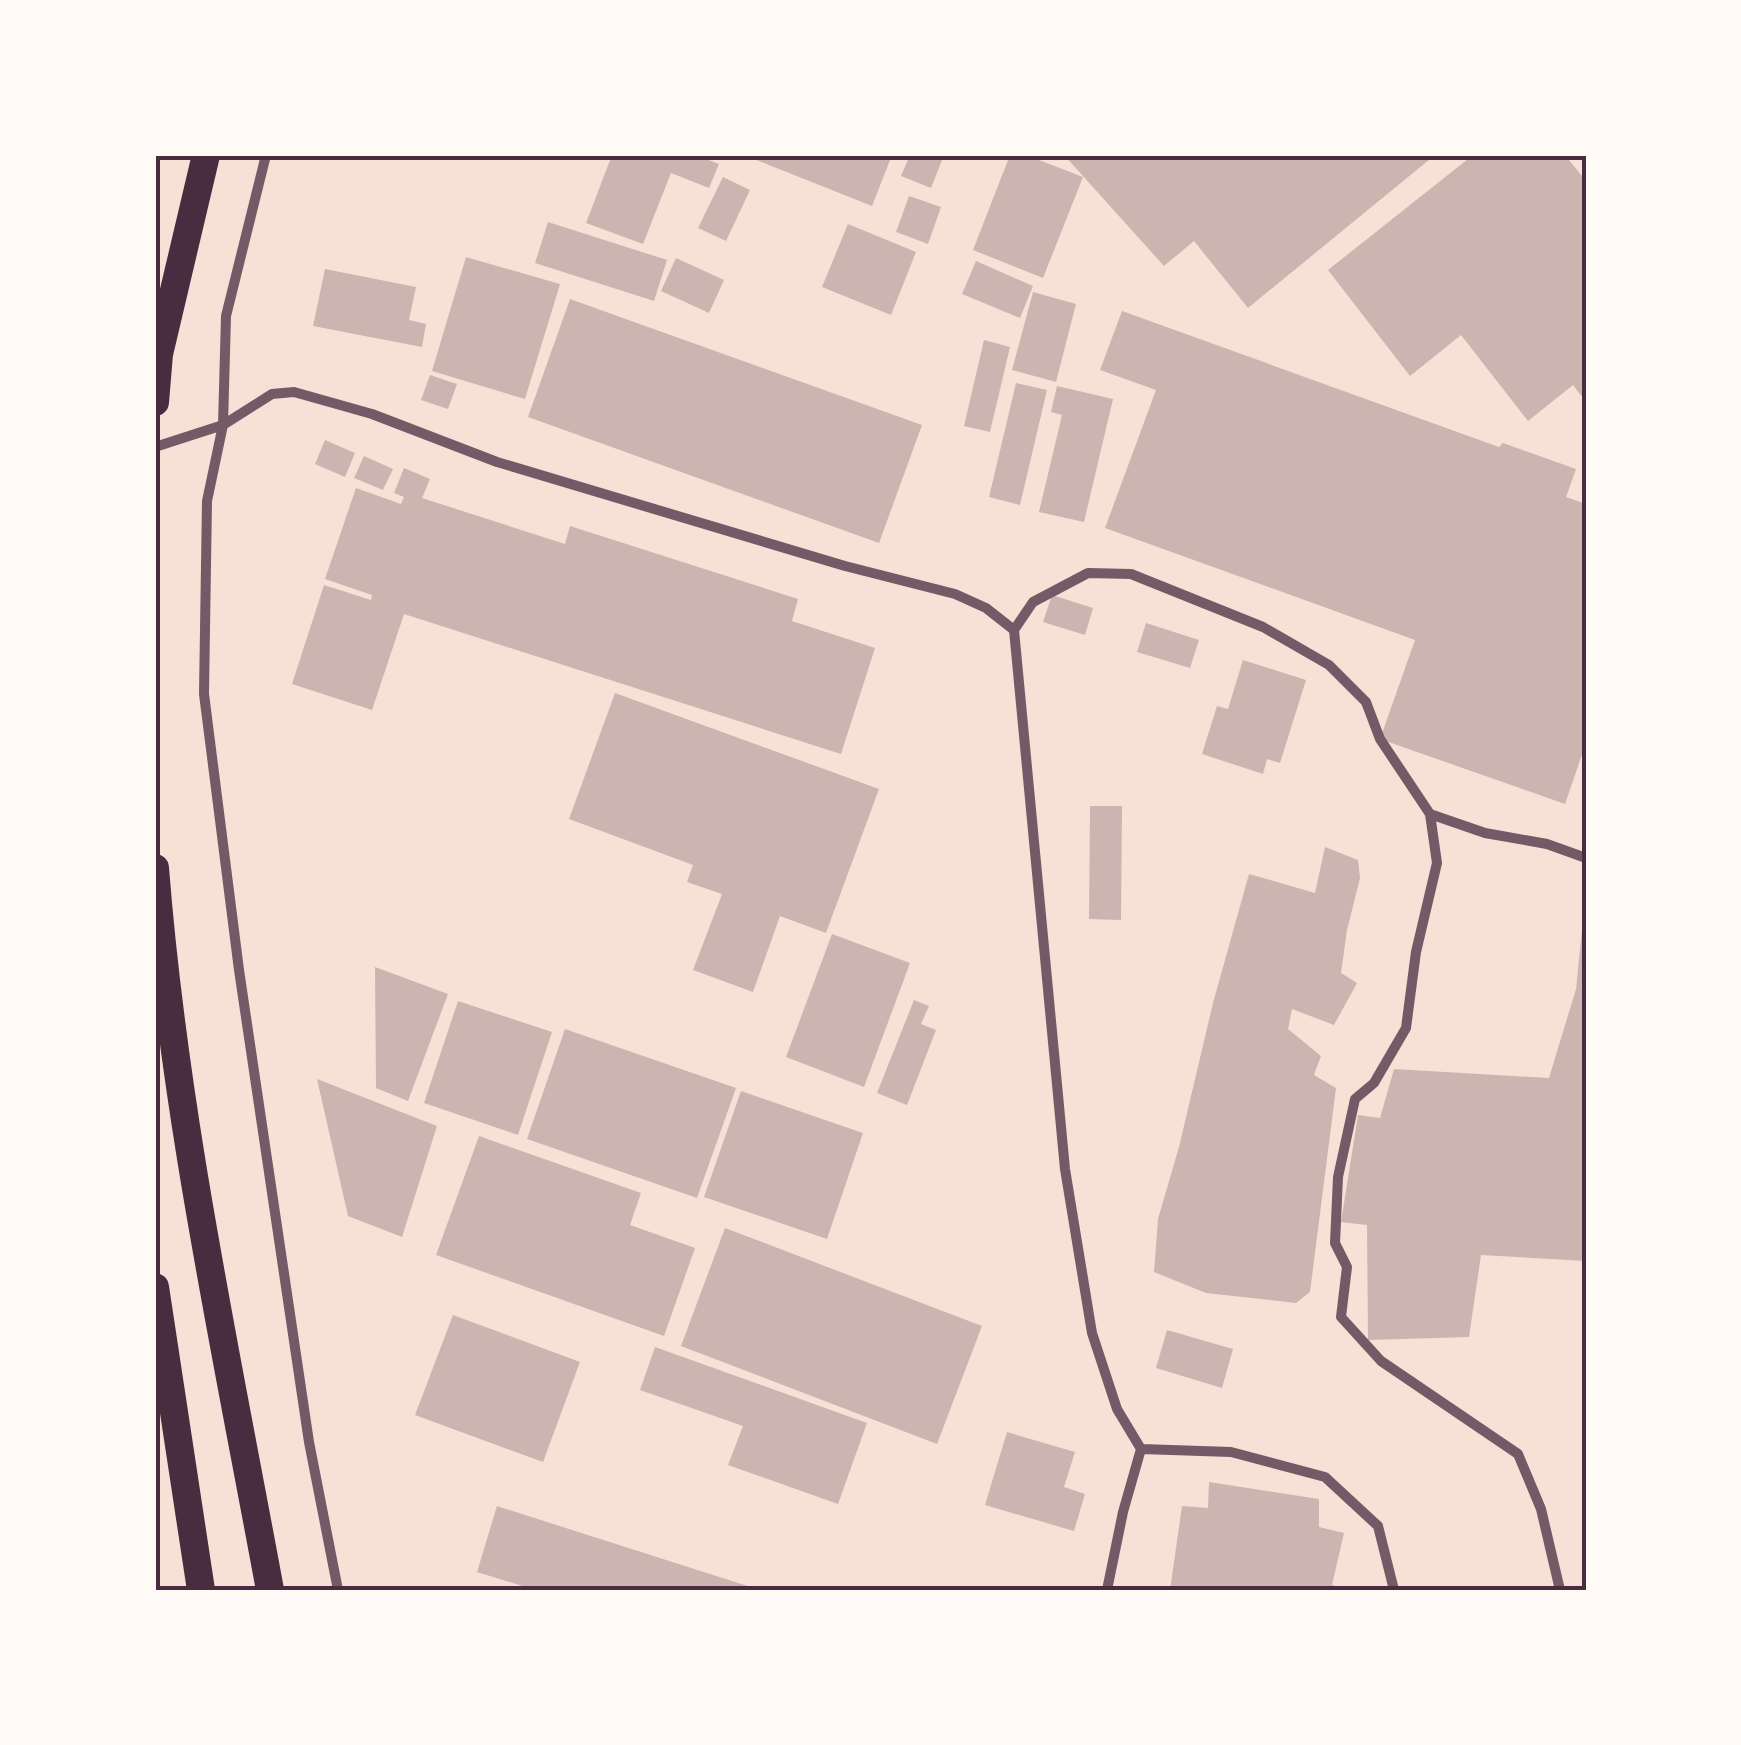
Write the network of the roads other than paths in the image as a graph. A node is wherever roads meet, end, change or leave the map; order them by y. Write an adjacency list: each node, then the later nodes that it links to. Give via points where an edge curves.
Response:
1 (206, 155): 3 (highway)
2 (266, 155): 4 (street, via 226,316)
3 (155, 402)
4 (223, 425): 5 (street); 6 (street, via 272,394 294,392 496,462 955,594); 14 (street, via 208,501 204,694 238,970)
5 (155, 447)
6 (1014, 630): 7 (street, via 1033,602 1088,573 1131,574 1264,628 1329,665 1366,702 1380,740); 11 (street, via 1065,1169 1092,1333 1118,1409)
7 (1430, 814): 8 (street); 17 (street, via 1437,864 1406,1028 1374,1083 1355,1099 1338,1177 1335,1244 1347,1267 1341,1317 1381,1360 1518,1454 1541,1509)
8 (1586, 858)
9 (155, 868): 13 (highway, via 163,975)
10 (155, 1287): 12 (highway)
11 (1141, 1448): 15 (street); 16 (street, via 1231,1452 1326,1478 1378,1526)
12 (201, 1590)
13 (270, 1590)
14 (338, 1590)
15 (1107, 1590)
16 (1394, 1590)
17 (1560, 1590)

